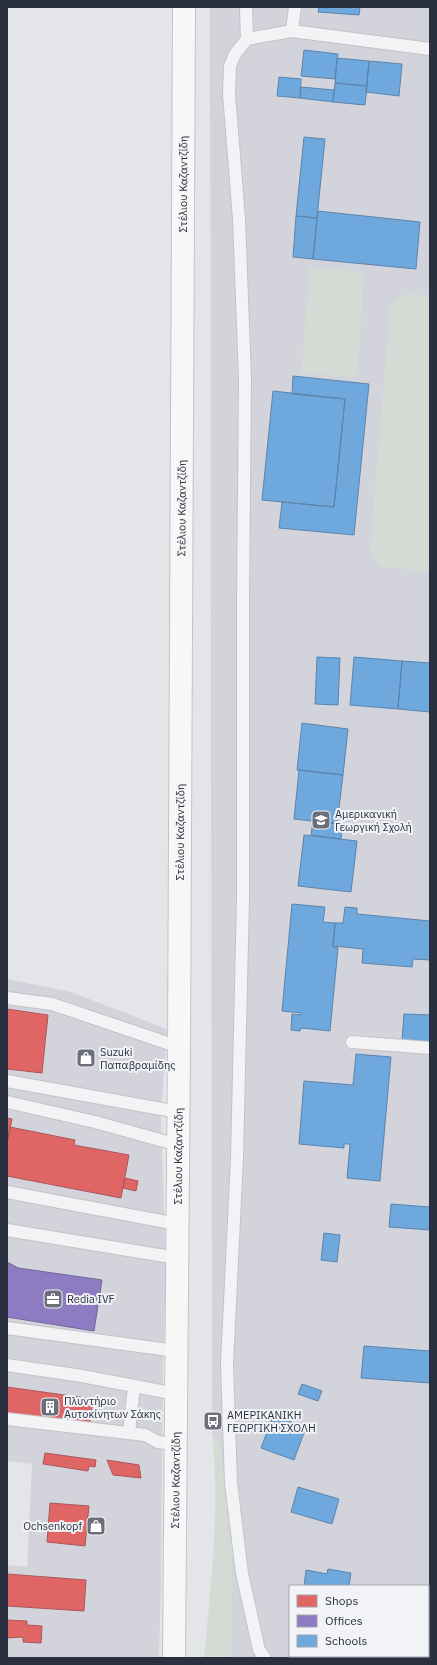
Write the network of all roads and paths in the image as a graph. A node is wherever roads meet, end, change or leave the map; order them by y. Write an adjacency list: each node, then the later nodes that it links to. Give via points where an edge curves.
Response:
1 (184, 7): 9 (main road, Στέλιου Καζαντζίδη)
2 (246, 7): 5 (lane)
3 (295, 7): 4 (lane)
4 (292, 31): 5 (lane); 6 (lane)
5 (247, 39): 28 (lane, via 235,54 230,66 229,94 239,219 245,378 243,898 237,1158 227,1364 231,1483 242,1573 259,1650)
6 (430, 49)
7 (7, 998): 9 (lane, via 52,1004)
8 (352, 1042): 10 (lane)
9 (179, 1047): 13 (main road, Στέλιου Καζαντζίδη)
10 (430, 1048)
11 (7, 1081): 13 (lane)
12 (7, 1102): 14 (lane)
13 (178, 1112): 14 (main road, Στέλιου Καζαντζίδη)
14 (178, 1145): 16 (main road, Στέλιου Καζαντζίδη)
15 (7, 1192): 16 (lane)
16 (177, 1224): 18 (main road, Στέλιου Καζαντζίδη)
17 (7, 1230): 18 (lane)
18 (177, 1258): 20 (main road, Στέλιου Καζαντζίδη)
19 (7, 1328): 20 (lane)
20 (176, 1351): 23 (main road, Στέλιου Καζαντζίδη)
21 (7, 1365): 22 (lane)
22 (134, 1386): 23 (lane); 25 (lane)
23 (176, 1394): 26 (main road, Στέλιου Καζαντζίδη)
24 (7, 1419): 25 (lane)
25 (129, 1433): 26 (lane, via 145,1435 158,1442)
26 (175, 1444): 27 (main road, Στέλιου Καζαντζίδη)
27 (174, 1658)
28 (265, 1658)

